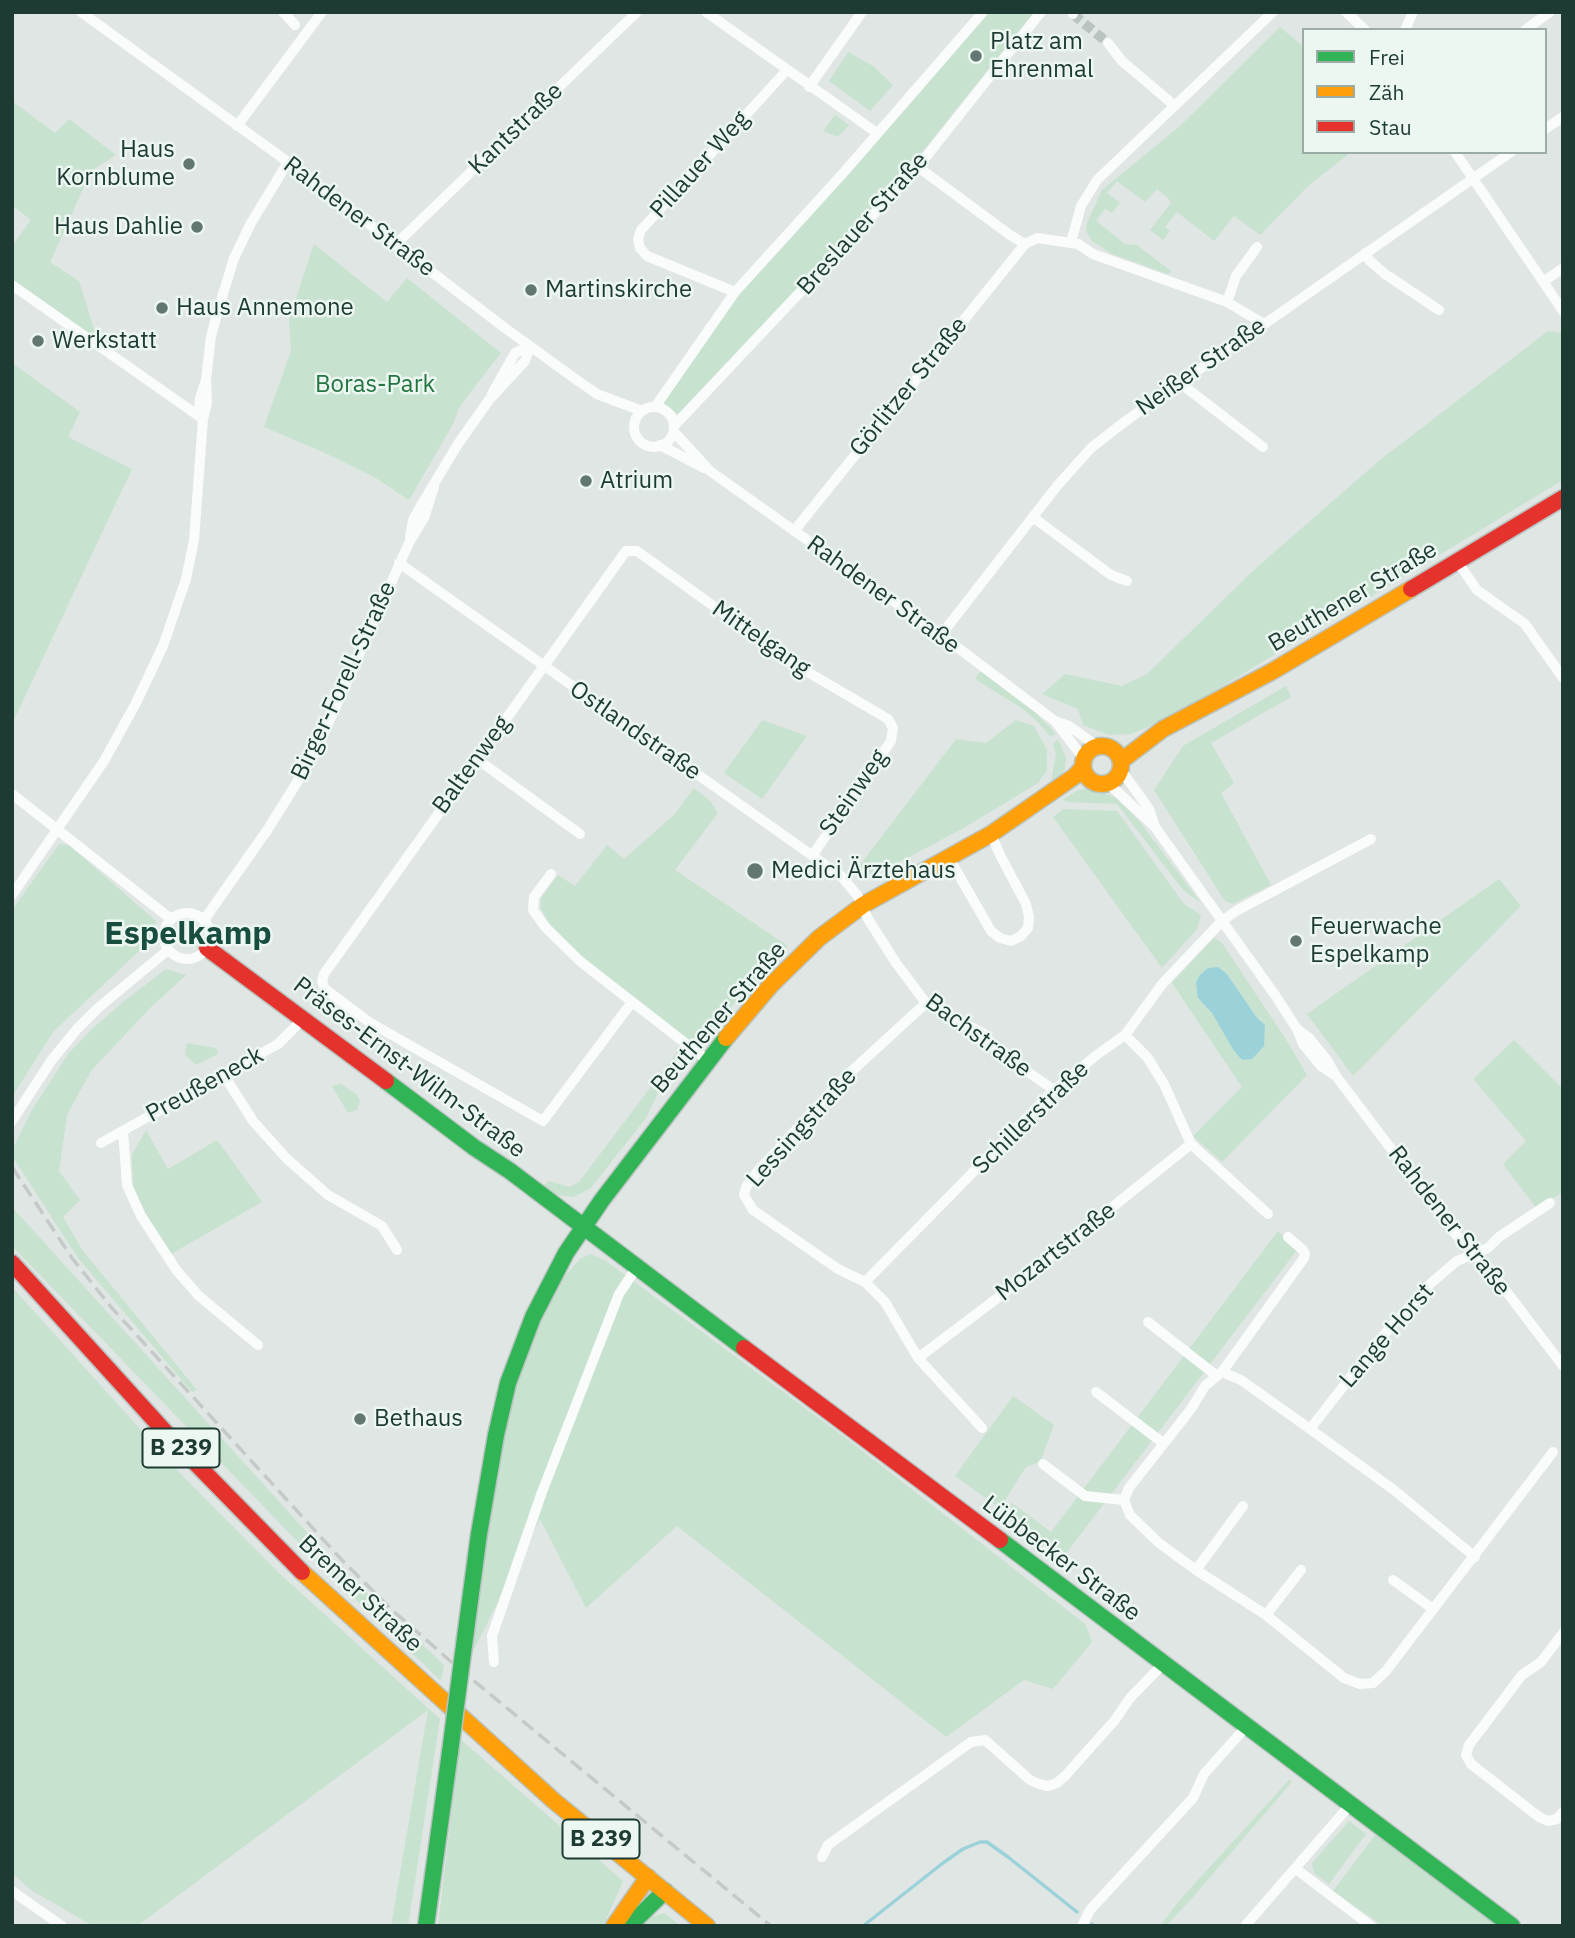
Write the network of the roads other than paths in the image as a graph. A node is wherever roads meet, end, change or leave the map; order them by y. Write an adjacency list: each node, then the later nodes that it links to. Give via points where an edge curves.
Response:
1 (80, 12): 22 (street, Rahdener Straße)
2 (283, 12): 13 (street)
3 (322, 12): 22 (street)
4 (636, 12): 32 (street, Kantstraße)
5 (706, 12): 18 (street)
6 (862, 12): 19 (street)
7 (983, 12): 24 (street, Breslauer Straße)
8 (1041, 12): 28 (street, Breslauer Straße)
9 (1273, 12): 20 (street)
10 (1346, 12): 14 (street)
11 (1413, 12): 15 (street)
12 (1550, 12): 16 (street)
13 (295, 25)
14 (1363, 28)
15 (1406, 28)
16 (1528, 28)
17 (1108, 43): 20 (street, via 1122,61)
18 (786, 71): 19 (street); 38 (street, Pillauer Weg, via 641,230 638,239 648,256)
19 (809, 87): 24 (street)
20 (1175, 106): 30 (street, via 1097,180 1081,206)
21 (1563, 117): 23 (street)
22 (237, 125): 27 (street, Rahdener Straße)
23 (1547, 128)
24 (877, 133): 38 (street, Breslauer Straße)
25 (1456, 154): 29 (street)
26 (1508, 154): 29 (street, Neißer Straße)
27 (288, 162): 32 (street, Rahdener Straße); 47 (street, via 234,258 211,336)
28 (918, 166): 31 (street); 48 (street, Breslauer Straße)
29 (1473, 178): 34 (street, Neißer Straße); 36 (street)
30 (1071, 242): 31 (street, via 1037,238); 39 (street)
31 (1025, 244): 54 (street, Görlitzer Straße)
32 (396, 245): 43 (street, Rahdener Straße)
33 (1257, 247): 39 (street, via 1236,276)
34 (1365, 253): 40 (street, via 1385,274); 42 (street, Neißer Straße)
35 (1563, 268): 36 (street)
36 (1543, 282): 41 (street)
37 (12, 285): 47 (street)
38 (735, 292): 45 (street, Breslauer Straße)
39 (1227, 302): 42 (street)
40 (1439, 310)
41 (1563, 311)
42 (1264, 324): 44 (street, Neißer Straße)
43 (530, 346): 46 (street, Rahdener Straße, via 597,394); 57 (street, Birger-Forell-Straße, via 515,354 458,444)
44 (1180, 383): 50 (street); 53 (street, Neißer Straße, via 1091,449)
45 (655, 407): 46 (street); 48 (street, via 668,412)
46 (642, 411): 49 (street, via 635,424 638,437 648,445)
47 (204, 419): 70 (street, via 194,540 177,608 119,735)
48 (674, 429): 49 (street); 51 (street, Rahdener Straße)
49 (660, 446): 51 (street, Rahdener Straße)
50 (1263, 447)
51 (710, 471): 54 (street, Rahdener Straße)
52 (1563, 498): 56 (main road, Beuthener Straße)
53 (1034, 518): 58 (street, via 1111,575); 59 (street, Neißer Straße)
54 (794, 531): 59 (street, Rahdener Straße)
55 (626, 551): 60 (street, Baltenweg); 63 (street, Mittelgang, via 637,551 794,664 888,719)
56 (1457, 561): 61 (street, via 1477,590 1525,624); 66 (main road, Beuthener Straße, via 1271,672 1163,729)
57 (400, 563): 60 (street, Ostlandstraße); 81 (street, Birger-Forell-Straße, via 314,755)
58 (1127, 581)
59 (941, 635): 62 (street, Rahdener Straße)
60 (543, 666): 65 (street, Baltenweg); 75 (street, Ostlandstraße)
61 (1563, 678)
62 (1055, 720): 64 (street, Rahdener Straße); 67 (street, Rahdener Straße)
63 (894, 730): 75 (street, Steinweg)
64 (1097, 747): 66 (main road, via 1103,746); 67 (main road, via 1087,753)
65 (477, 760): 72 (street); 85 (street, Baltenweg, via 324,974 325,989 369,1022 543,1121)
66 (1119, 760): 68 (main road, via 1118,776); 71 (street, Rahdener Straße)
67 (1086, 769): 68 (main road, via 1102,784); 73 (main road, Beuthener Straße, via 1080,783)
68 (1108, 783): 71 (street, Rahdener Straße)
69 (12, 794): 70 (street)
70 (57, 827): 78 (street); 80 (street)
71 (1155, 827): 82 (street, Rahdener Straße)
72 (580, 834)
73 (991, 834): 76 (main road, Beuthener Straße); 76 (street, via 1030,917 1021,936 1011,941 991,931)
74 (1371, 839): 82 (street, Schillerstraße)
75 (812, 856): 79 (street, Ostlandstraße, via 841,876)
76 (949, 858): 79 (main road, Beuthener Straße)
77 (551, 874): 85 (street, via 534,897 533,910 581,962)
78 (12, 895)
79 (863, 905): 86 (street, Bachstraße, via 867,919); 89 (main road, Beuthener Straße, via 819,938 771,985)
80 (172, 919): 81 (street, via 188,913); 84 (street, via 164,934)
81 (204, 920): 83 (street, via 210,933)
82 (1222, 922): 88 (street, Schillerstraße, via 1163,983); 101 (street, Rahdener Straße, via 1303,1044 1336,1076)
83 (207, 947): 84 (street, via 188,960); 87 (main road, Präses-Ernst-Wilm-Straße)
84 (168, 950): 92 (street, via 76,1030)
85 (632, 1002): 89 (street)
86 (926, 1003): 91 (street, Bachstraße, via 984,1034 999,1052); 104 (street, Lessingstraße, via 842,1080 758,1171 744,1195 753,1210 838,1269)
87 (303, 1018): 90 (street, Preußeneck, via 278,1044); 98 (main road, Präses-Ernst-Wilm-Straße)
88 (1125, 1035): 91 (street, Schillerstraße); 95 (street, via 1147,1057 1164,1084)
89 (708, 1060): 98 (main road, Beuthener Straße)
90 (224, 1074): 93 (street, Preußeneck); 100 (street, via 253,1121 287,1159 328,1195 382,1226)
91 (1054, 1090): 104 (street, Schillerstraße)
92 (14, 1119)
93 (123, 1131): 94 (street, Preußeneck); 106 (street, via 127,1185 141,1216 199,1296)
94 (101, 1143)
95 (1191, 1144): 97 (street); 107 (street, Mozartstraße)
96 (1550, 1203): 101 (street, Lange Horst, via 1488,1248)
97 (1268, 1214)
98 (583, 1227): 103 (main road, Lübbecker Straße); 136 (main road, Beuthener Straße, bridge, via 533,1317 508,1382 496,1435)
99 (1288, 1237): 109 (street, via 1306,1254)
100 (397, 1250)
101 (1473, 1253): 108 (street, Rahdener Straße); 112 (street, Lange Horst, via 1431,1283)
102 (12, 1263): 132 (main road, Bremer Straße / B 239, via 168,1435 294,1564 473,1730)
103 (637, 1267): 125 (street, via 619,1294 542,1492 492,1636); 126 (main road, Lübbecker Straße)
104 (865, 1282): 107 (street, Lessingstraße, via 885,1302)
105 (1148, 1322): 109 (street)
106 (258, 1346)
107 (918, 1358): 111 (street, Lessingstraße)
108 (1563, 1366)
109 (1220, 1374): 112 (street, via 1241,1380); 113 (street, via 1205,1386)
110 (1096, 1392): 113 (street)
111 (982, 1428)
112 (1310, 1429): 118 (street)
113 (1163, 1443): 116 (street)
114 (1553, 1452): 118 (street)
115 (1043, 1464): 116 (street, via 1085,1496)
116 (1124, 1500): 119 (street, via 1130,1515)
117 (1243, 1506): 119 (street)
118 (1475, 1557): 122 (street)
119 (1196, 1570): 123 (street)
120 (1301, 1570): 123 (street)
121 (1393, 1580): 122 (street)
122 (1433, 1609): 123 (street, via 1386,1671 1373,1683 1360,1684 1344,1678)
123 (1266, 1615)
124 (1563, 1633): 129 (street, via 1541,1662 1522,1675 1466,1755 1539,1817 1548,1821)
125 (494, 1662)
126 (1163, 1664): 127 (main road, Lübbecker Straße); 130 (street, via 1057,1783 1048,1786 1030,1780 985,1740 971,1742 828,1845)
127 (1246, 1727): 128 (main road, Lübbecker Straße); 140 (street, via 1204,1774 1193,1798 1090,1910)
128 (1350, 1805): 131 (street); 143 (main road, Lübbecker Straße)
129 (1563, 1812)
130 (822, 1857)
131 (1296, 1869): 141 (street); 142 (street)
132 (648, 1877): 134 (main road, Bremer Straße / B 239); 137 (main road, B 239)
133 (12, 1891): 135 (street)
134 (665, 1891): 138 (main road); 139 (main road, Bremer Straße / B 239)
135 (62, 1926)
136 (426, 1926)
137 (614, 1926)
138 (629, 1926)
139 (707, 1926)
140 (1082, 1926)
141 (1245, 1926)
142 (1371, 1926)
143 (1512, 1926)

